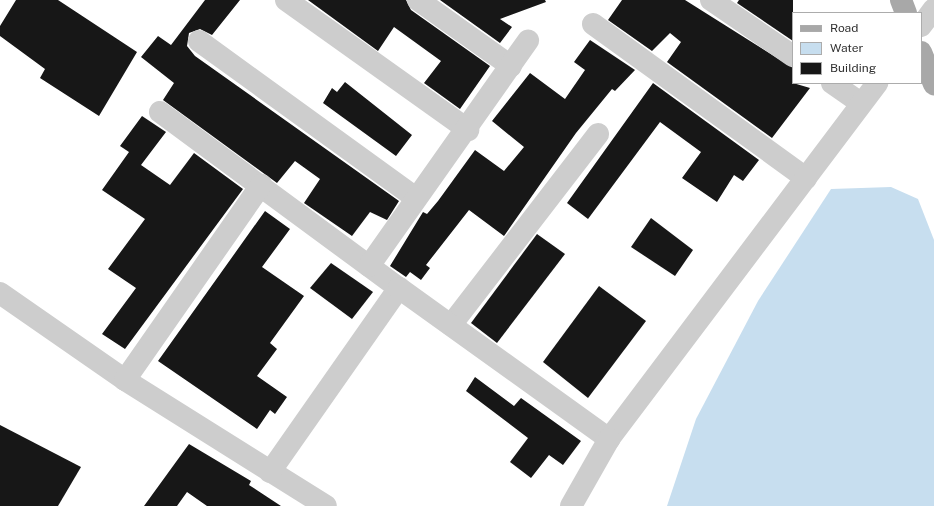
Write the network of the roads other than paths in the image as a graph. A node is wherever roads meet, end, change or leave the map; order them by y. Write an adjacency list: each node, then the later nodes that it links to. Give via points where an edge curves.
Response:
1 (286, 0): 19 (street)
2 (418, 0): 13 (street)
3 (712, 0): 11 (street)
4 (901, 0): 6 (main road)
5 (934, 9): 8 (street)
6 (906, 12)
7 (593, 24): 21 (street)
8 (922, 25)
9 (199, 41): 23 (street)
10 (528, 41): 13 (street)
11 (792, 55)
12 (922, 55): 16 (main road)
13 (511, 66): 19 (street)
14 (833, 84): 17 (street)
15 (876, 84): 17 (street)
16 (934, 85)
17 (861, 104): 21 (street)
18 (160, 112): 22 (street)
19 (468, 130): 23 (street)
20 (598, 134): 27 (street)
21 (806, 178): 29 (street)
22 (261, 185): 24 (street); 28 (street)
23 (416, 198): 24 (street)
24 (369, 266): 25 (street)
25 (399, 288): 27 (street); 30 (street)
26 (0, 293): 28 (street)
27 (451, 325): 29 (street)
28 (125, 380): 30 (street)
29 (609, 439): 32 (street)
30 (270, 472): 31 (street)
31 (326, 506)
32 (571, 506)

